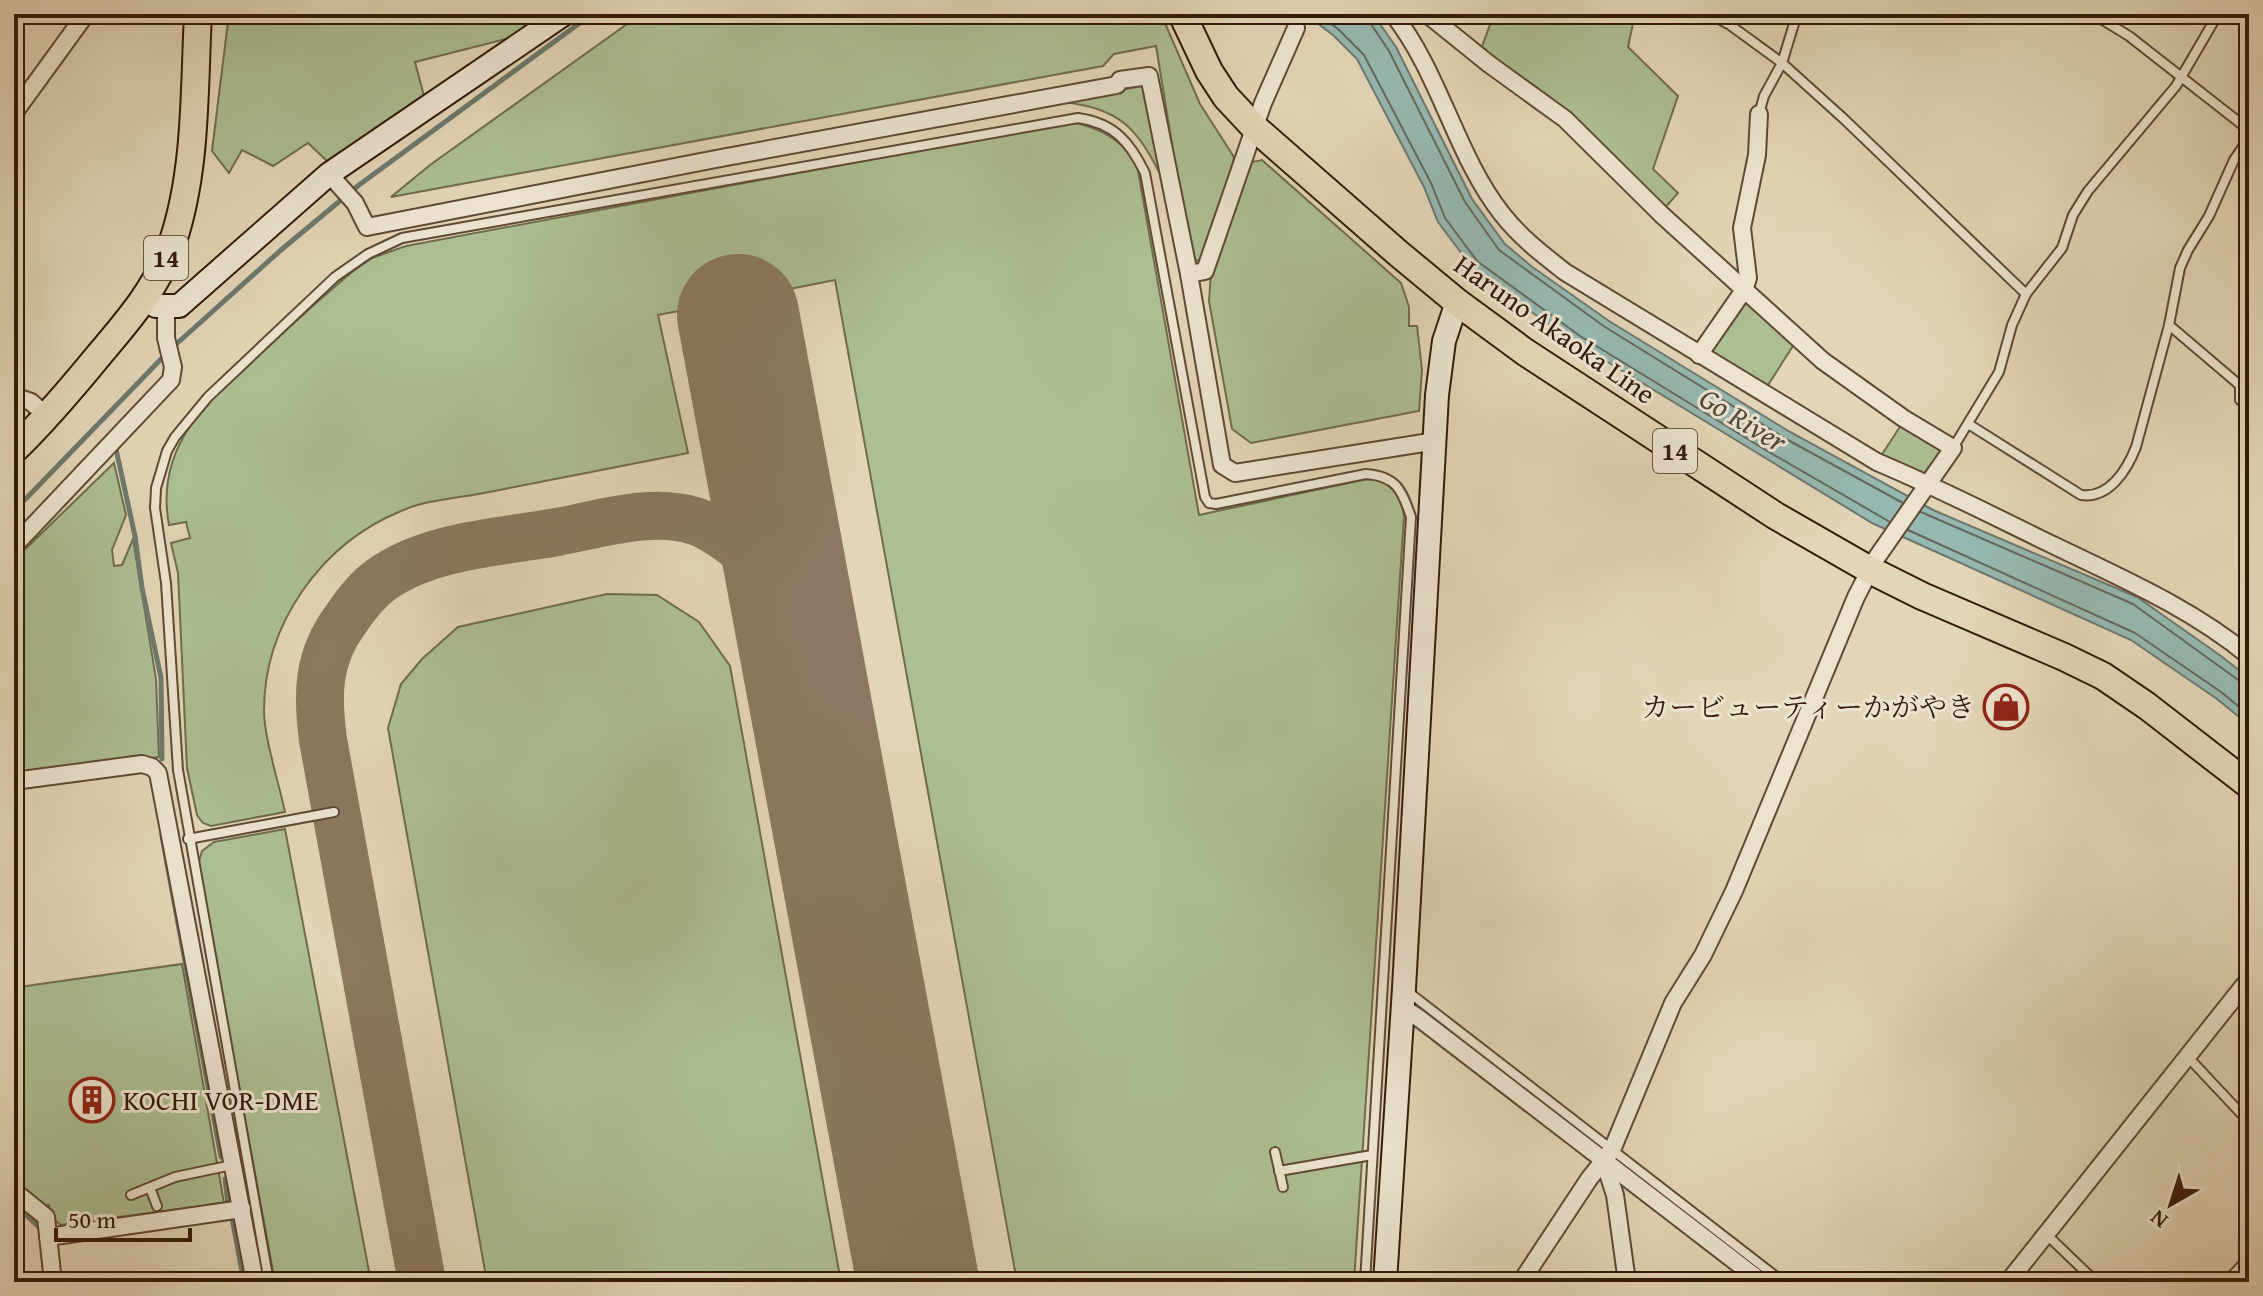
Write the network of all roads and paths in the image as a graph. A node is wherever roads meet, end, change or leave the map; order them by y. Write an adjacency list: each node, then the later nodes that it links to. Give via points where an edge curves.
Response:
1 (86, 14): 16 (street)
2 (198, 14): 26 (main road, 14, via 190,163)
3 (564, 14): 21 (street)
4 (1182, 14): 18 (main road, Haruno Akaoka Line / 14, via 1209,71)
5 (1427, 14): 23 (street, via 1565,119)
6 (1685, 14): 14 (lane, via 1715,17)
7 (1797, 14): 14 (lane)
8 (2093, 14): 15 (lane)
9 (2218, 14): 15 (lane)
10 (2240, 14): 12 (street)
11 (1399, 16): 28 (street, via 1500,212 1565,272)
12 (2249, 20)
13 (1296, 28): 18 (street)
14 (1782, 63): 17 (lane); 24 (lane)
15 (2181, 75): 19 (lane); 24 (lane, via 2088,191 2062,248)
16 (14, 113)
17 (1759, 114): 23 (street, via 1757,155 1742,228 1748,278)
18 (1255, 128): 22 (street, via 1205,271); 25 (main road, Haruno Akaoka Line / 14)
19 (2249, 130)
20 (2249, 138): 27 (lane, via 2184,259)
21 (333, 178): 22 (street, via 367,227 1149,76); 26 (street, via 179,306)
22 (1189, 274): 33 (street, via 1222,465 1235,473)
23 (1744, 290): 28 (street); 34 (street, via 1823,361)
24 (2026, 294): 32 (lane, via 1999,372)
25 (1457, 302): 33 (street, via 1444,341); 38 (main road, Haruno Akaoka Line / 14, via 1579,389)
26 (155, 303): 31 (main road, 14, via 130,319); 37 (street, via 173,367 171,380)
27 (2169, 325): 30 (lane, via 2240,386 2240,400); 32 (lane, via 2130,463 2098,494 2081,495)
28 (1699, 355): 36 (street, via 1877,462)
29 (14, 396): 31 (street)
30 (2249, 406)
31 (48, 417): 35 (main road, 14)
32 (1970, 425): 34 (lane)
33 (1436, 441): 45 (street)
34 (1953, 448): 36 (street)
35 (14, 450)
36 (1929, 483): 38 (street); 39 (street, via 2151,592)
37 (14, 546)
38 (1870, 570): 41 (main road, Haruno Akaoka Line / 14, via 2103,676); 51 (street, via 1734,891 1673,1003)
39 (2249, 656)
40 (14, 781): 52 (street, via 142,764 158,773)
41 (2249, 785)
42 (334, 812): 43 (lane)
43 (188, 839): 50 (lane, via 155,508 158,479 167,451 197,408 335,277 402,238 1067,119 1090,120 1122,136 1145,173 1209,503 1382,475 1404,496 1411,517); 65 (lane)
44 (2249, 979): 47 (street)
45 (1404, 988): 46 (street); 51 (lane)
46 (1402, 1013): 51 (street, via 1420,1019); 67 (street)
47 (2187, 1056): 48 (lane); 60 (street)
48 (2249, 1122)
49 (1275, 1152): 53 (lane)
50 (1372, 1155): 53 (lane); 66 (lane)
51 (1608, 1155): 68 (street); 69 (street); 70 (street); 71 (lane)
52 (232, 1165): 55 (lane); 59 (street)
53 (1279, 1171): 54 (lane)
54 (1283, 1187)
55 (150, 1188): 57 (lane); 58 (lane)
56 (14, 1191): 61 (street, via 46,1217)
57 (131, 1195)
58 (157, 1206)
59 (242, 1209): 61 (street); 64 (street)
60 (2046, 1234): 72 (street); 73 (lane)
61 (48, 1237): 63 (street)
62 (2249, 1258): 74 (lane)
63 (53, 1282)
64 (255, 1282)
65 (269, 1282)
66 (1365, 1282)
67 (1385, 1282)
68 (1521, 1282)
69 (1627, 1282)
70 (1762, 1282)
71 (1783, 1282)
72 (2008, 1282)
73 (2096, 1282)
74 (2226, 1282)

